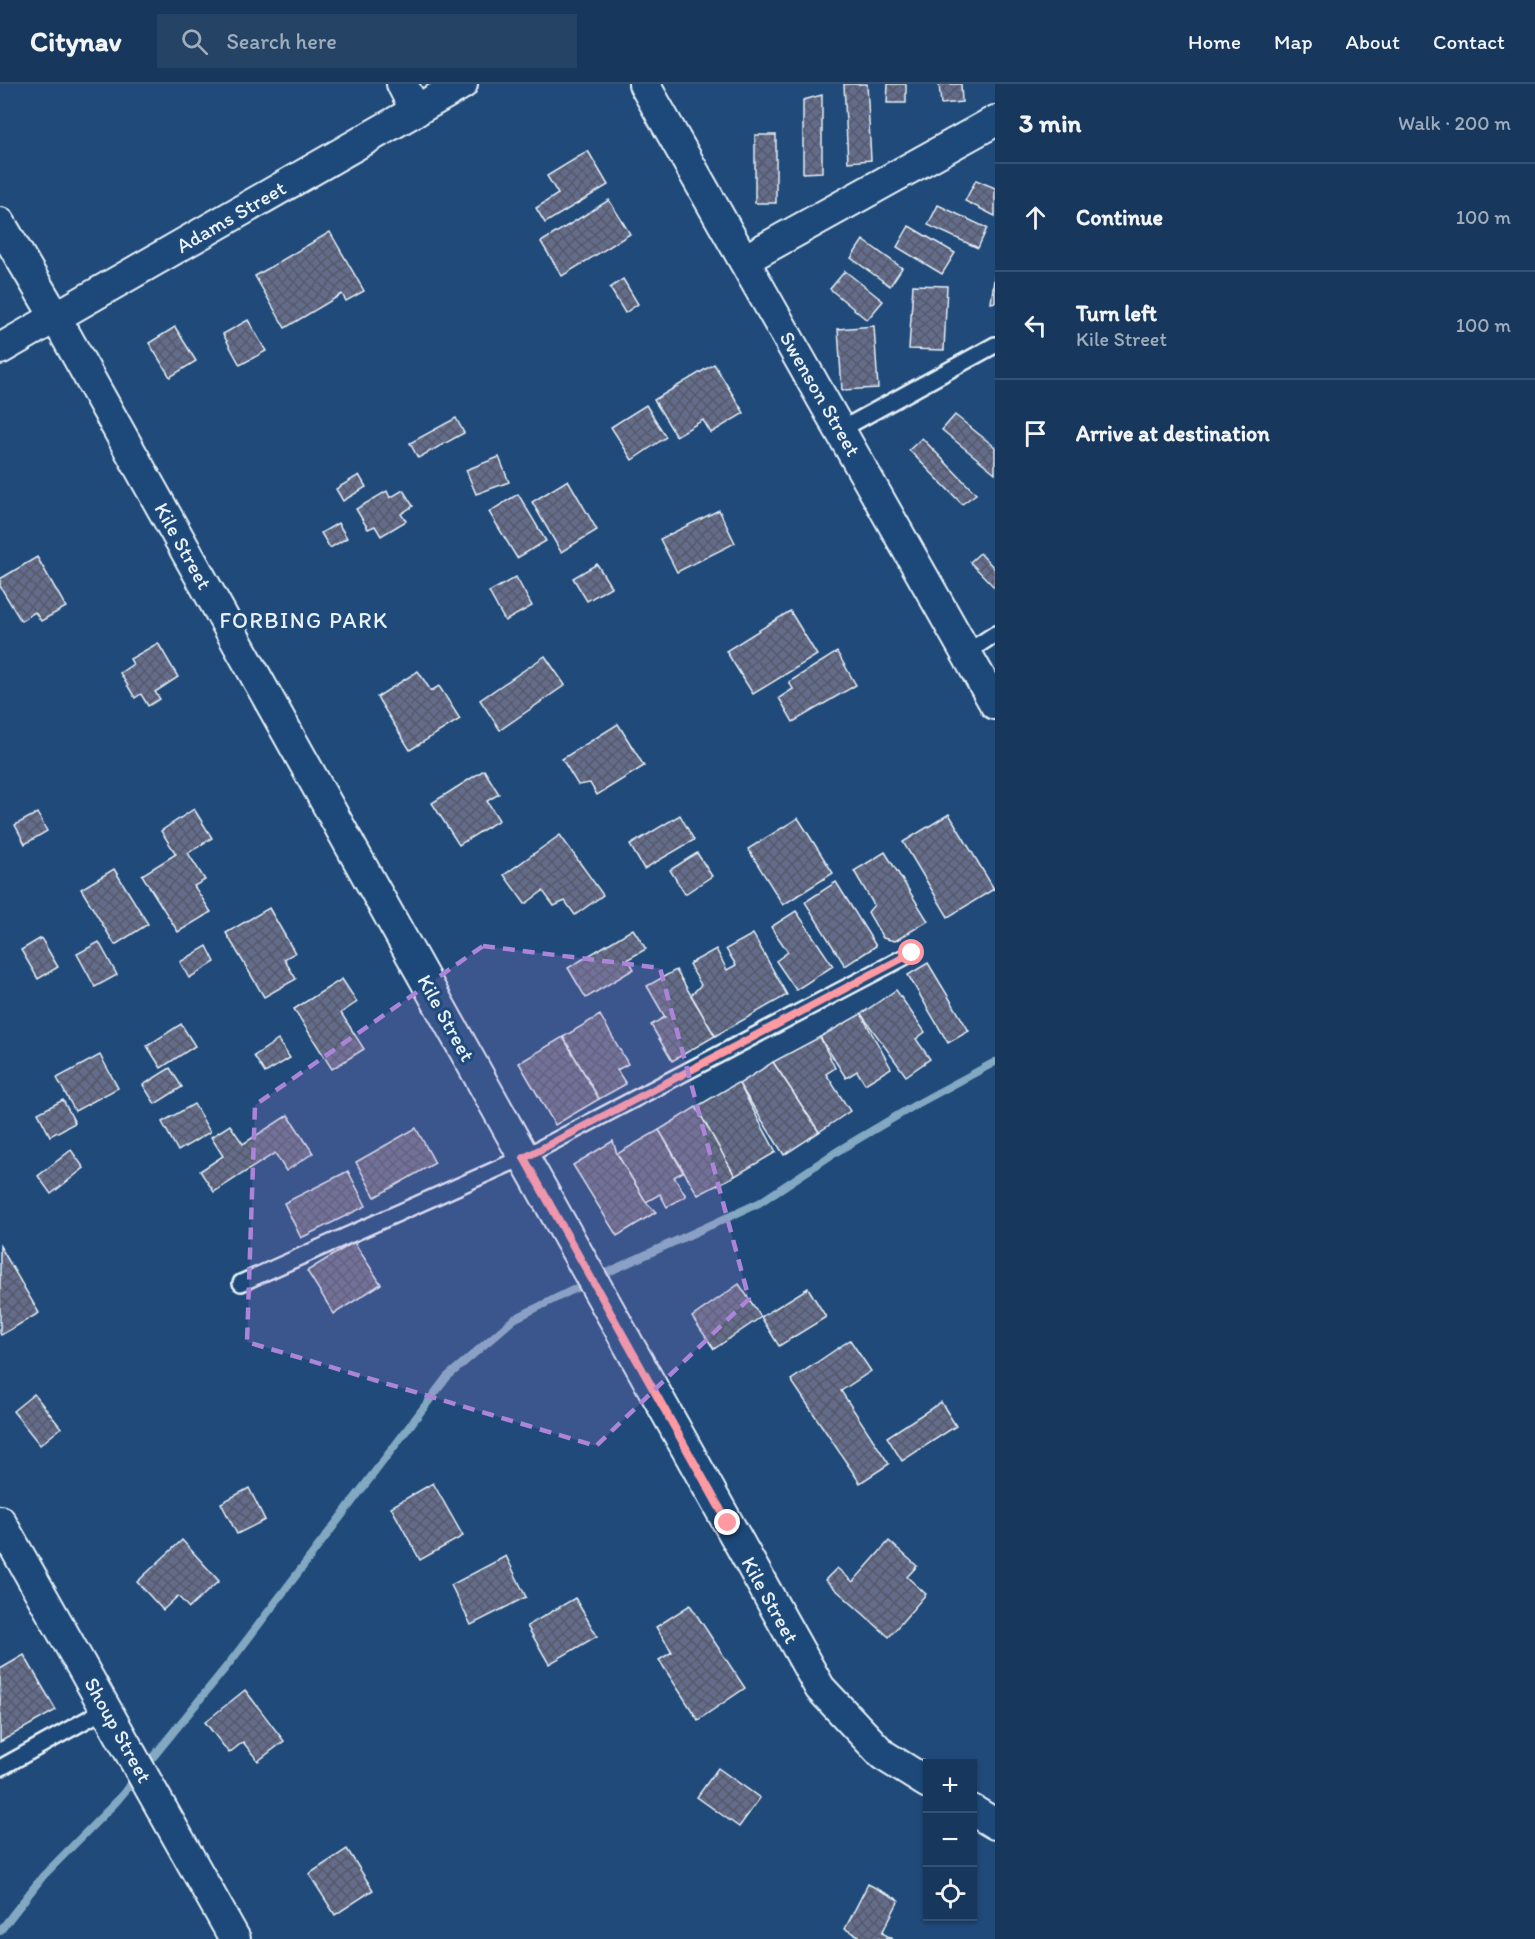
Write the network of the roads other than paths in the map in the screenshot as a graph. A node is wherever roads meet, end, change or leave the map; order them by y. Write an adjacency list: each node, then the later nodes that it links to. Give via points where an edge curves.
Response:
1 (402, 84): 4 (street)
2 (462, 84): 4 (street, Adams Street)
3 (644, 84): 7 (street, Swenson Street)
4 (416, 111): 8 (street, Adams Street)
5 (995, 121): 7 (street)
6 (0, 223): 8 (street, Kile Street)
7 (744, 260): 11 (street, Swenson Street)
8 (56, 318): 10 (street, Adams Street); 16 (street, Kile Street)
9 (995, 345): 11 (lane)
10 (0, 349)
11 (840, 430): 13 (street, Swenson Street)
12 (995, 634): 13 (lane)
13 (966, 653): 14 (street, Swenson Street)
14 (995, 704)
15 (912, 953): 16 (lane)
16 (524, 1158): 17 (lane); 21 (street, Kile Street, via 820,1688 883,1755)
17 (241, 1283)
18 (0, 1521): 19 (street, Shoup Street)
19 (106, 1709): 20 (lane); 24 (street, Shoup Street)
20 (0, 1768)
21 (923, 1780)
22 (977, 1813): 23 (street)
23 (995, 1824)
24 (235, 1939)

